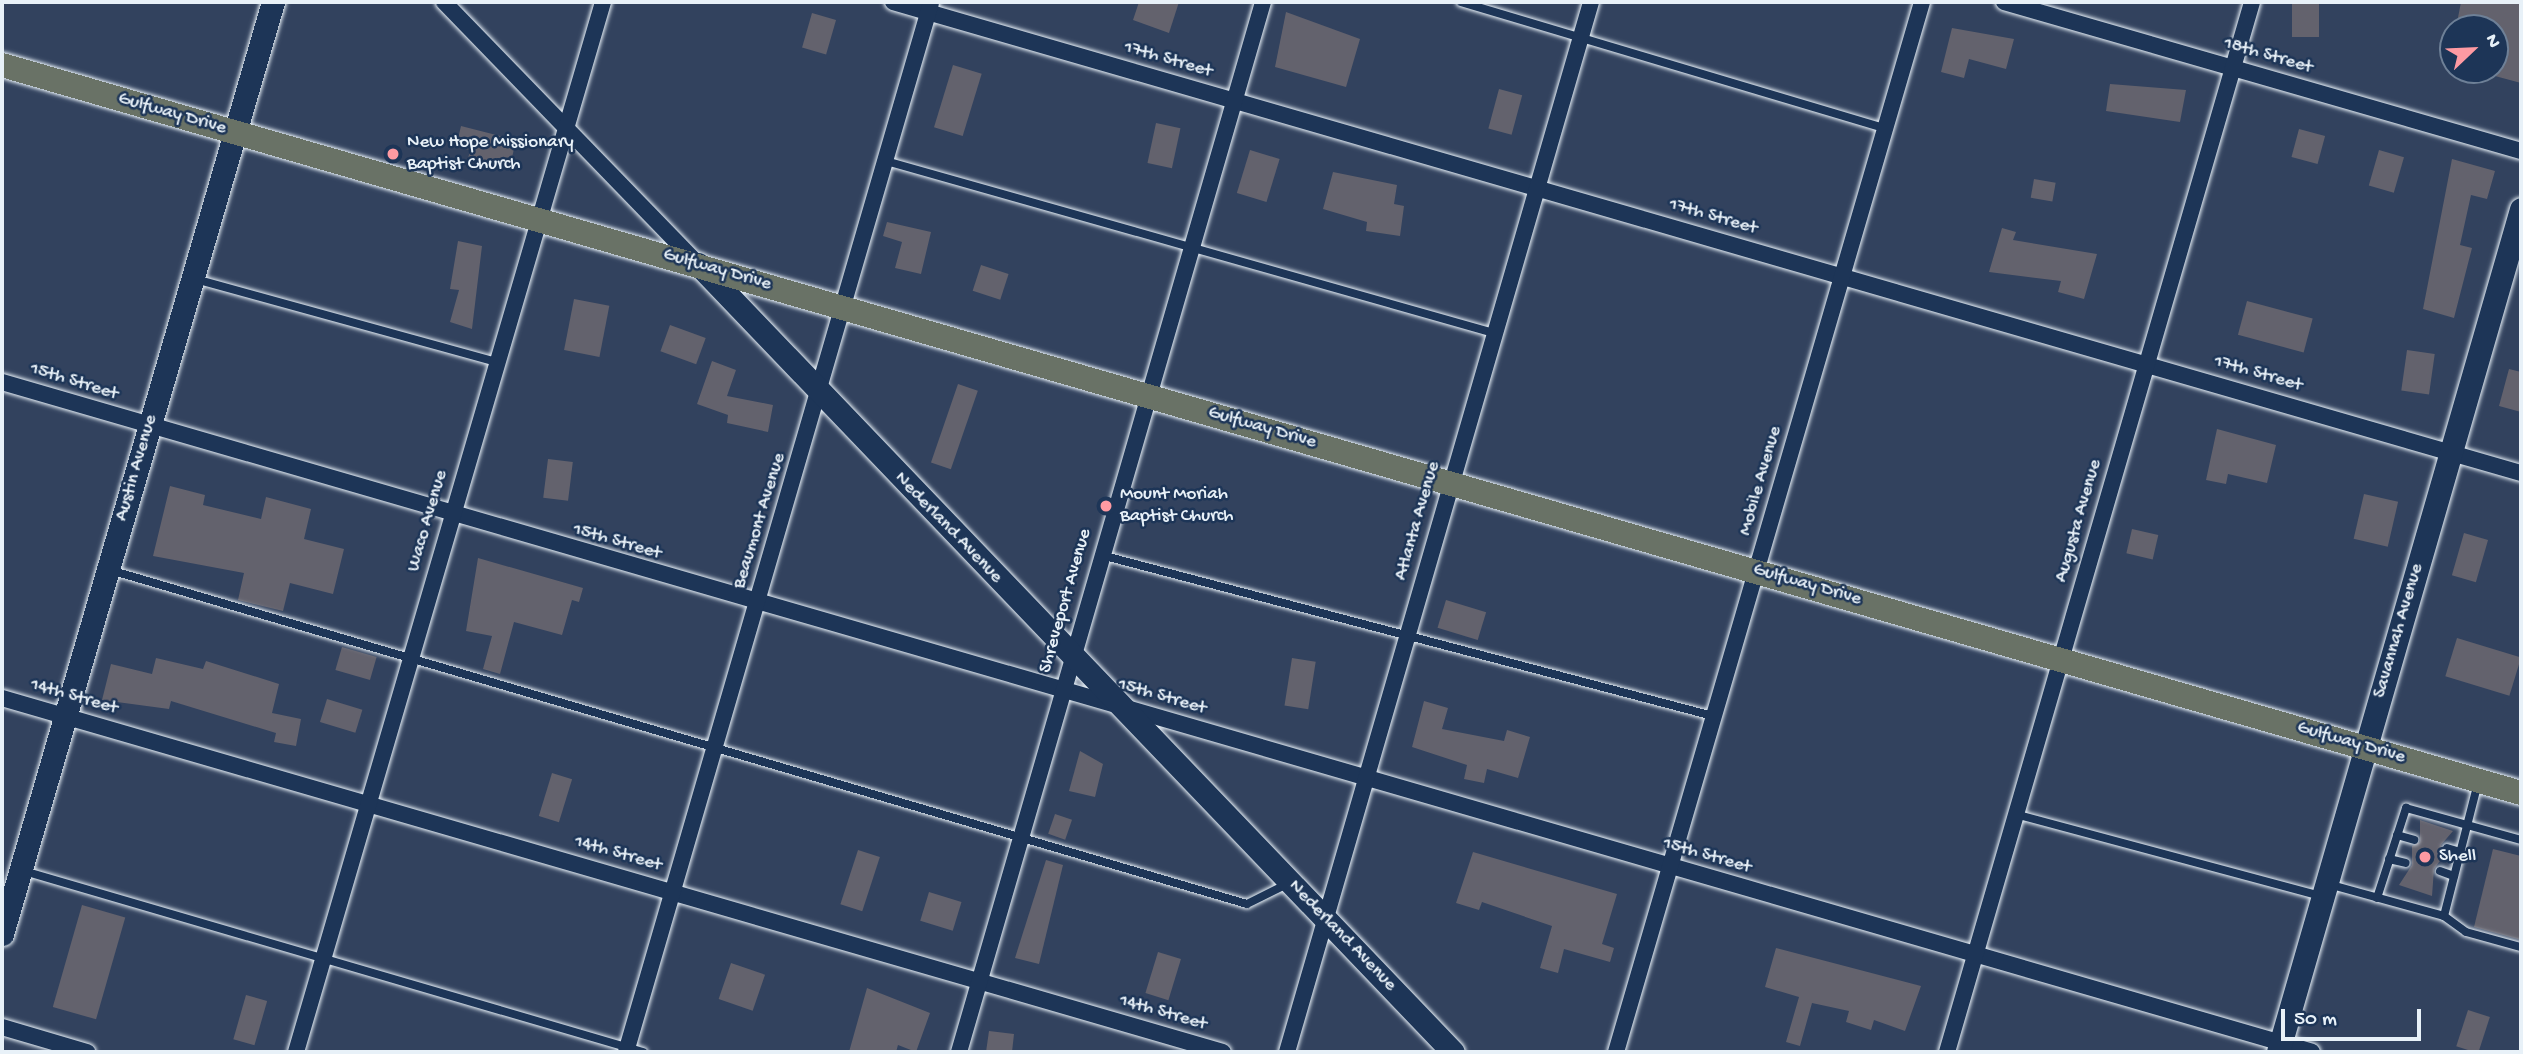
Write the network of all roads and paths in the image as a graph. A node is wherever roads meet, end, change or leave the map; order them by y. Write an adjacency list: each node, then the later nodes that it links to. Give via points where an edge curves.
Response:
1 (273, 2): 18 (street, Austin Avenue)
2 (444, 2): 17 (street, Nederland Avenue)
3 (603, 2): 17 (street, Waco Avenue)
4 (893, 2): 11 (street, 17th Street)
5 (1263, 2): 15 (street, Shreveport Avenue)
6 (1461, 2): 12 (lane)
7 (1591, 2): 12 (street, Atlanta Avenue)
8 (1922, 2): 16 (street, Mobile Avenue)
9 (2004, 2): 14 (street, 18th Street)
10 (2252, 2): 14 (street, Augusta Avenue)
11 (930, 7): 15 (street, 17th Street); 20 (street, Beaumont Avenue)
12 (1581, 37): 16 (lane); 21 (street, Atlanta Avenue)
13 (2, 65): 18 (main road, Gulfway Drive)
14 (2233, 67): 19 (street, 18th Street); 31 (street, Augusta Avenue)
15 (1234, 101): 21 (street, 17th Street); 24 (street, Shreveport Avenue)
16 (1885, 128): 26 (street, Mobile Avenue)
17 (567, 129): 23 (street, Waco Avenue); 25 (street, Nederland Avenue)
18 (235, 132): 23 (main road, Gulfway Drive); 27 (street, Austin Avenue)
19 (2521, 151)
20 (886, 161): 24 (lane); 28 (street, Beaumont Avenue)
21 (1537, 188): 26 (street, 17th Street); 29 (street, Atlanta Avenue)
22 (2521, 209): 36 (street, Savannah Avenue)
23 (538, 220): 25 (main road, Gulfway Drive); 30 (street, Waco Avenue)
24 (1192, 247): 29 (lane); 33 (street, Shreveport Avenue)
25 (698, 264): 28 (main road, Gulfway Drive); 34 (street, Nederland Avenue)
26 (1842, 276): 31 (street, 17th Street); 42 (street, Mobile Avenue)
27 (191, 278): 30 (lane); 35 (street, Austin Avenue)
28 (843, 307): 33 (main road, Gulfway Drive); 34 (street, Beaumont Avenue)
29 (1494, 333): 38 (street, Atlanta Avenue)
30 (496, 362): 39 (street, Waco Avenue)
31 (2147, 364): 36 (street, 17th Street); 47 (street, Augusta Avenue)
32 (2, 382): 35 (street, 15th Street)
33 (1149, 395): 38 (main road, Gulfway Drive); 40 (street, Shreveport Avenue)
34 (821, 397): 43 (street, Beaumont Avenue); 45 (street, Nederland Avenue)
35 (148, 429): 39 (street, 15th Street); 41 (street, Austin Avenue)
36 (2451, 452): 37 (street, 17th Street); 53 (street, Savannah Avenue)
37 (2521, 472)
38 (1451, 482): 42 (main road, Gulfway Drive); 44 (street, Atlanta Avenue)
39 (452, 517): 43 (street, 15th Street); 46 (street, Waco Avenue)
40 (1101, 555): 44 (lane); 45 (street, Shreveport Avenue)
41 (107, 570): 46 (lane); 52 (street, Austin Avenue)
42 (1757, 571): 47 (main road, Gulfway Drive); 51 (street, Mobile Avenue)
43 (756, 604): 48 (street, 15th Street); 54 (street, Beaumont Avenue)
44 (1409, 631): 51 (lane); 55 (street, Atlanta Avenue)
45 (1073, 658): 48 (street, Shreveport Avenue); 50 (street, Nederland Avenue)
46 (410, 659): 54 (lane); 58 (street, Waco Avenue)
47 (2060, 659): 53 (main road, Gulfway Drive); 59 (street, Augusta Avenue)
48 (1061, 692): 50 (street, 15th Street); 62 (street, Shreveport Avenue)
49 (2, 698): 52 (street, 14th Street)
50 (1120, 706): 55 (street, 15th Street); 73 (street, Nederland Avenue)
51 (1713, 716): 69 (street, Mobile Avenue)
52 (68, 717): 58 (street, 14th Street); 70 (street, Austin Avenue)
53 (2365, 747): 56 (main road, Gulfway Drive); 74 (street, Savannah Avenue)
54 (713, 751): 62 (lane); 75 (street, Beaumont Avenue)
55 (1367, 779): 69 (street, 15th Street); 78 (street, Atlanta Avenue)
56 (2479, 780): 57 (main road, Gulfway Drive); 60 (lane)
57 (2521, 793)
58 (371, 804): 75 (street, 14th Street); 82 (street, Waco Avenue)
59 (2015, 814): 74 (lane); 81 (street, Augusta Avenue)
60 (2468, 824): 61 (lane, via 2406,808); 64 (lane); 66 (lane)
61 (2397, 835): 63 (lane); 67 (lane)
62 (1019, 839): 73 (lane, via 1247,904); 83 (street, Shreveport Avenue)
63 (2414, 840)
64 (2521, 840)
65 (2447, 848): 66 (lane)
66 (2460, 852): 72 (lane)
67 (2389, 859): 68 (lane); 76 (lane)
68 (2406, 863)
69 (1669, 867): 81 (street, 15th Street); 93 (street, Mobile Avenue)
70 (20, 870): 79 (street, Austin Avenue); 82 (lane)
71 (2440, 871): 72 (lane)
72 (2454, 876): 77 (lane)
73 (1291, 882): 78 (street, Nederland Avenue)
74 (2324, 890): 76 (lane); 85 (street, Savannah Avenue)
75 (676, 892): 83 (street, 14th Street); 86 (street, Beaumont Avenue)
76 (2377, 898): 77 (lane)
77 (2444, 916): 80 (lane, via 2466,932)
78 (1325, 919): 91 (street, Atlanta Avenue); 92 (street, Nederland Avenue)
79 (2, 934)
80 (2521, 947)
81 (1975, 955): 85 (street, 15th Street); 94 (street, Augusta Avenue)
82 (323, 960): 86 (lane); 88 (street, Waco Avenue)
83 (981, 982): 89 (street, Shreveport Avenue); 90 (street, 14th Street)
84 (2, 1027): 87 (street)
85 (2279, 1048): 95 (street, 15th Street)
86 (632, 1051)
87 (87, 1052)
88 (296, 1052)
89 (959, 1052)
90 (1223, 1052)
91 (1287, 1052)
92 (1453, 1052)
93 (1616, 1052)
94 (1947, 1052)
95 (2312, 1052)

